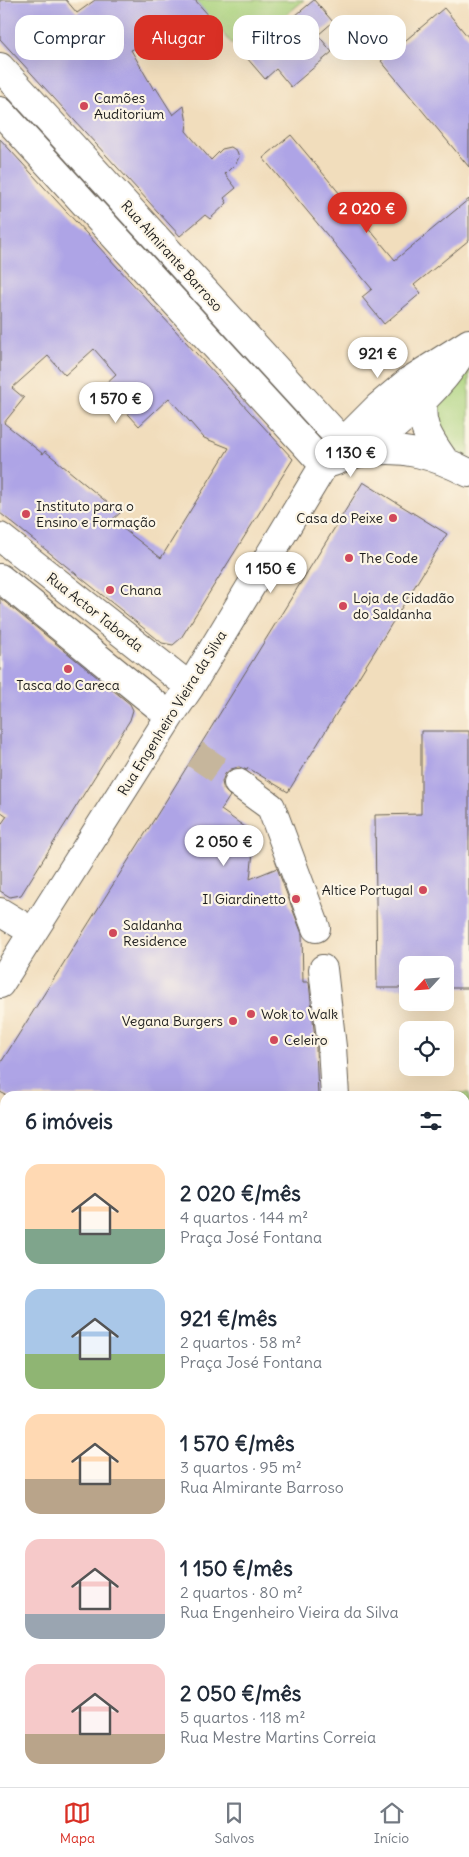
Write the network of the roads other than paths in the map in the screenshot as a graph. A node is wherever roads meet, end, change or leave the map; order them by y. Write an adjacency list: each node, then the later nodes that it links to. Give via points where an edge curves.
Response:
1 (1, 70): 5 (street, Rua Almirante Barroso)
2 (0, 111): 7 (street, Rua Almirante Barroso)
3 (460, 348): 4 (street, via 425,390); 5 (street, via 409,380 378,407)
4 (422, 402): 5 (street); 6 (street, via 424,426)
5 (353, 447): 6 (street, via 398,449); 7 (street)
6 (444, 460): 8 (street)
7 (324, 465): 11 (street, Rua Engenheiro Vieira da Silva)
8 (469, 473)
9 (0, 537): 11 (street, Rua Actor Taborda)
10 (0, 578): 12 (street)
11 (190, 687): 12 (street, Rua Engenheiro Vieira da Silva)
12 (170, 716): 16 (street, Rua Engenheiro Vieira da Silva)
13 (238, 784): 15 (street, via 271,807)
14 (0, 912): 16 (street)
15 (316, 928)
16 (33, 932): 17 (street, Rua Engenheiro Vieira da Silva)
17 (8, 954): 19 (street, Rua Engenheiro Vieira da Silva)
18 (323, 969): 20 (street)
19 (0, 984)
20 (335, 1091)
21 (363, 1787): 22 (street)
22 (395, 1787)

